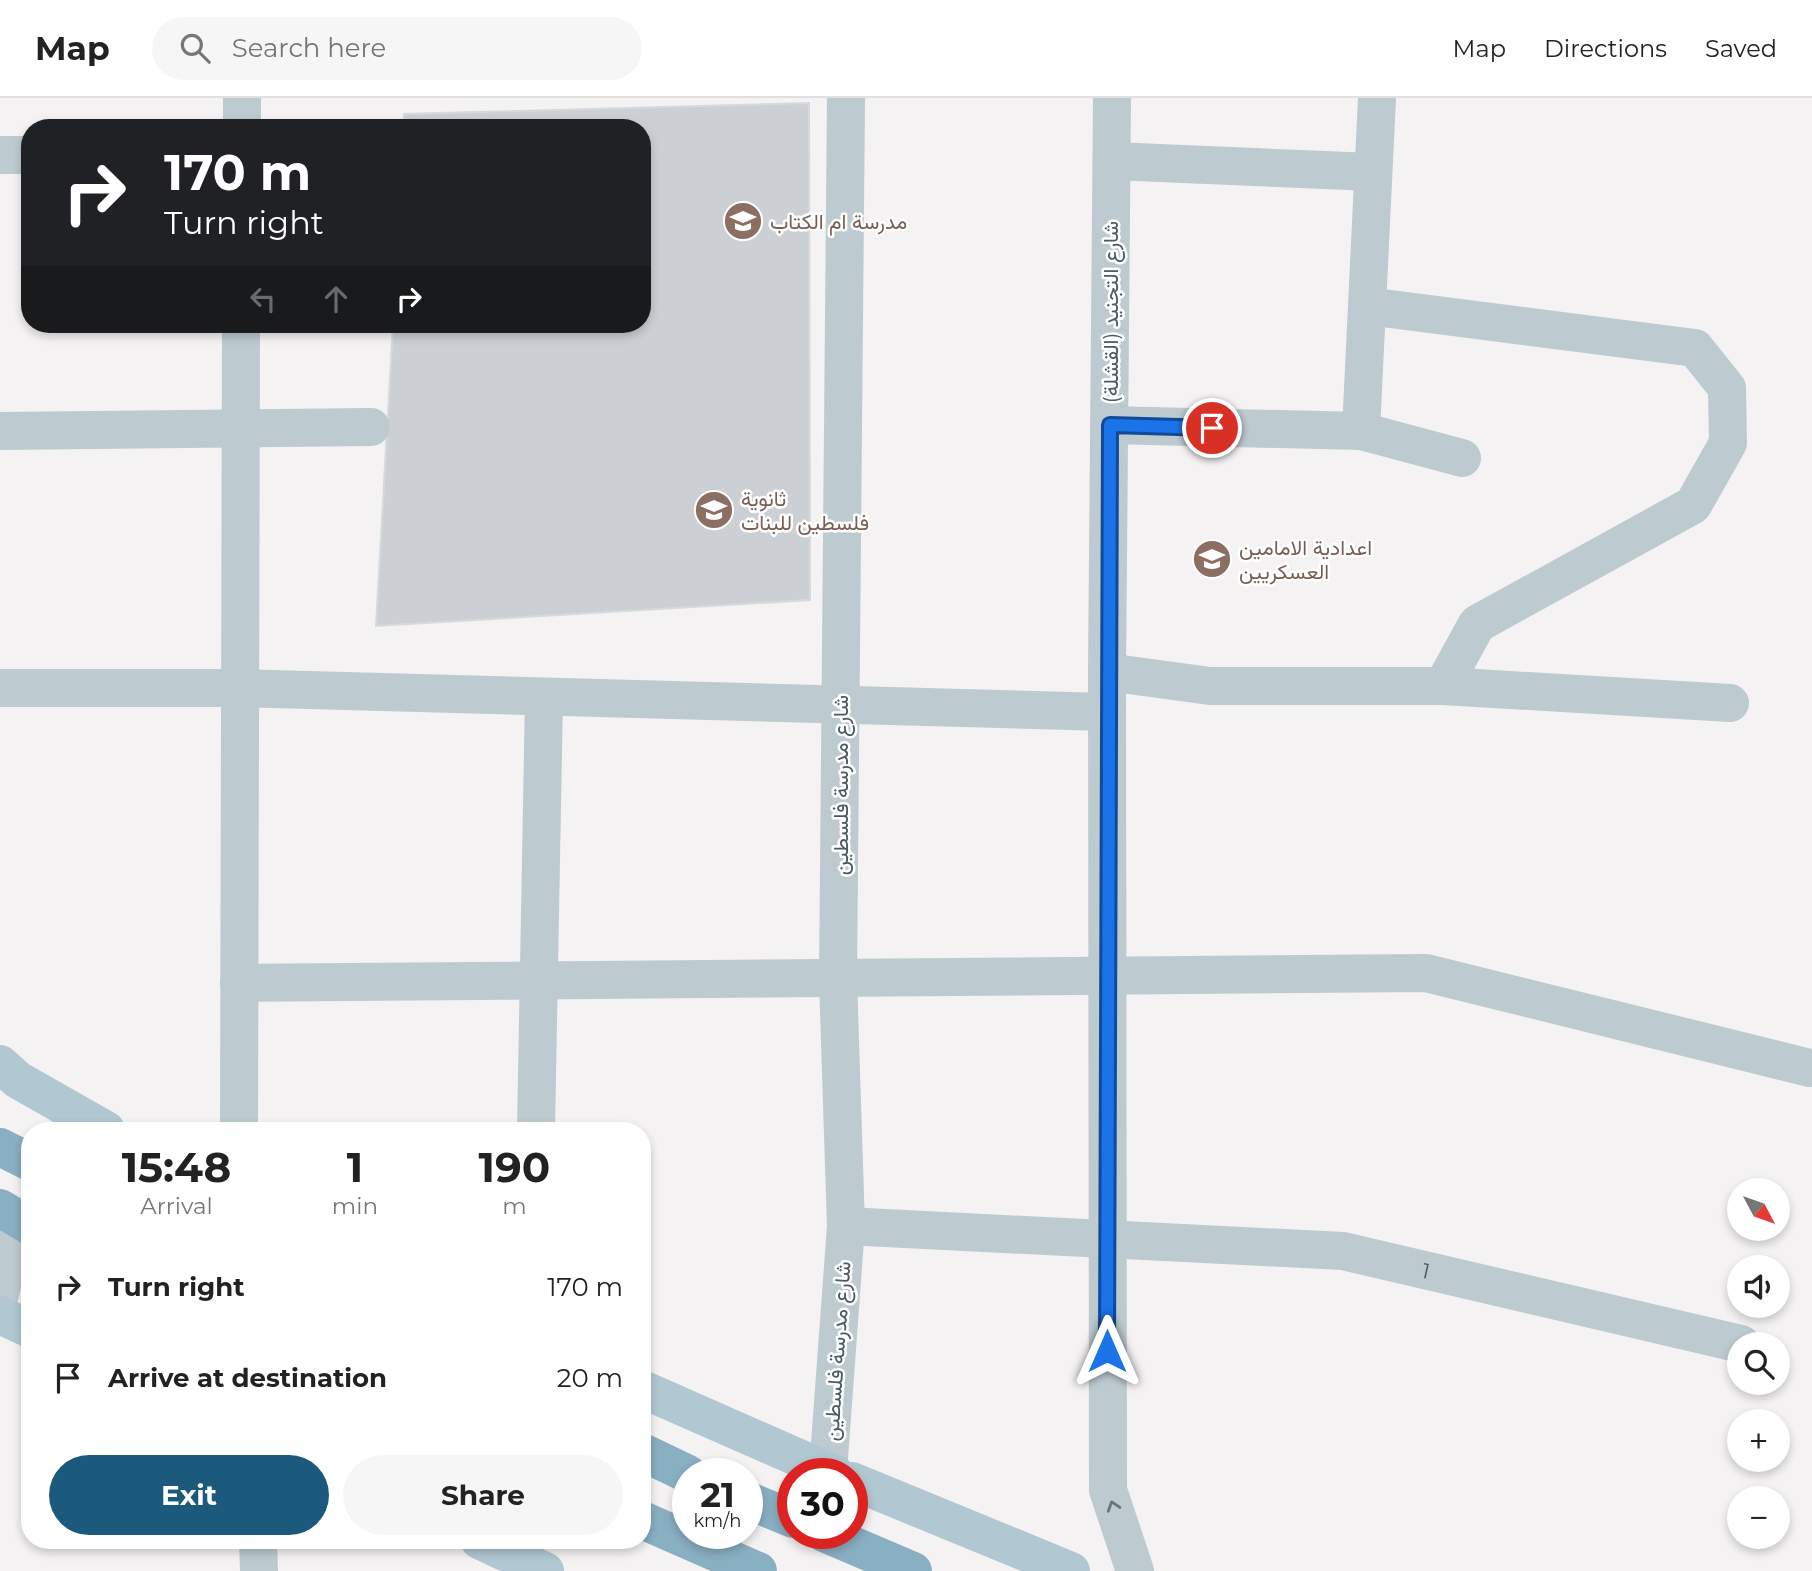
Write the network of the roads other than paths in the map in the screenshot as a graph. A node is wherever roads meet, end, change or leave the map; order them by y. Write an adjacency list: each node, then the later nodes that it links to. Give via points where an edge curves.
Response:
1 (242, 98): 5 (street)
2 (846, 98): 24 (street, شارع مدرسة فلسطين)
3 (1112, 98): 8 (street, شارع التجنيد (القشلة))
4 (1377, 98): 9 (street)
5 (242, 119)
6 (0, 155): 7 (street)
7 (21, 155)
8 (1112, 161): 9 (street); 12 (street, شارع التجنيد (القشلة))
9 (1373, 172): 10 (street)
10 (1367, 306): 16 (street); 19 (street, via 1695,348 1727,388 1728,443 1693,505 1477,624)
11 (241, 333): 15 (street)
12 (1110, 425): 16 (street); 18 (street, شارع التجنيد (القشلة))
13 (370, 427): 15 (street)
14 (0, 431): 15 (street)
15 (241, 431): 21 (street)
16 (1361, 431): 17 (street)
17 (1462, 458)
18 (1107, 672): 19 (street, via 1210,686); 25 (street, شارع التجنيد (القشلة))
19 (1443, 686): 23 (street)
20 (0, 688): 21 (street)
21 (240, 688): 22 (street); 29 (street)
22 (544, 696): 24 (street); 28 (street)
23 (1730, 703)
24 (840, 705): 25 (street); 27 (street, شارع مدرسة فلسطين)
25 (1107, 712): 26 (street, شارع التجنيد (القشلة))
26 (1107, 977): 27 (street); 31 (street, via 1426,974); 39 (street, شارع التجنيد (القشلة))
27 (838, 978): 28 (street); 38 (street, شارع مدرسة فلسطين)
28 (541, 981): 29 (street); 34 (street)
29 (239, 983): 33 (street)
30 (0, 1064): 32 (main road, via 18,1080)
31 (1810, 1068)
32 (92, 1122)
33 (239, 1122)
34 (536, 1122)
35 (0, 1147): 36 (highway)
36 (21, 1158)
37 (16, 1218): 40 (street)
38 (846, 1226): 39 (street, 1); 47 (street, شارع مدرسة فلسطين)
39 (1106, 1239): 43 (street, 1, via 1343,1251); 59 (street, شارع التجنيد (القشلة), one-way to 39, via 1108,1490)
40 (0, 1294)
41 (0, 1315): 42 (main road)
42 (21, 1325)
43 (1727, 1341)
44 (651, 1393): 46 (main road)
45 (651, 1456): 48 (highway)
46 (799, 1458)
47 (839, 1458)
48 (672, 1466)
49 (868, 1487): 58 (main road)
50 (651, 1524): 56 (highway)
51 (258, 1549): 54 (street)
52 (498, 1549): 55 (main road)
53 (861, 1549): 57 (highway)
54 (259, 1571)
55 (545, 1571)
56 (758, 1571)
57 (913, 1571)
58 (1071, 1571)
59 (1135, 1571)

